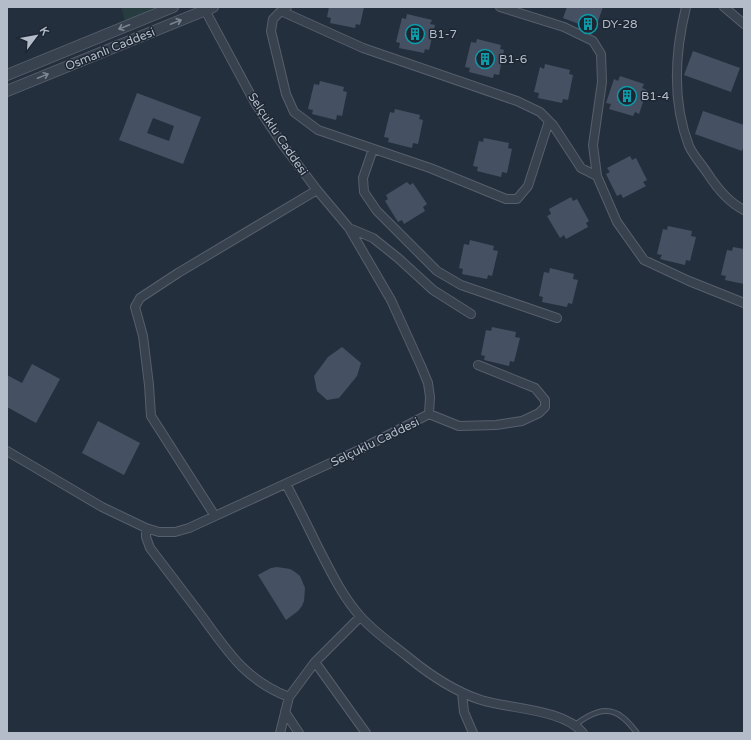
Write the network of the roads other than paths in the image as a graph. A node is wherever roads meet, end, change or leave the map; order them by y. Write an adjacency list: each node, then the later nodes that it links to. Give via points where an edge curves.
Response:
1 (173, 7): 8 (street, Osmanlı Caddesi, one-way to 8)
2 (500, 7): 12 (street, via 564,27 593,41 601,54 602,82 593,145)
3 (686, 7): 14 (street, via 678,56 677,97 689,147 725,197)
4 (724, 7): 7 (street)
5 (207, 8): 9 (street, Osmanlı Caddesi, one-way to 5); 13 (street, Selçuklu Caddesi, via 255,103)
6 (284, 9): 10 (street, via 363,48 517,101 540,112); 11 (street, via 273,20 271,31 286,94 294,112 318,130)
7 (744, 24)
8 (7, 75)
9 (7, 91)
10 (549, 122): 11 (street, via 528,186 517,199 506,199 430,168); 12 (street, via 581,168)
11 (373, 149): 18 (street, via 362,178 364,192 376,211 437,271 461,285)
12 (597, 176): 16 (street, via 617,222 644,260)
13 (317, 190): 15 (street, Selçuklu Caddesi); 23 (street, via 178,273 140,298 135,306 143,336 151,416)
14 (744, 210)
15 (350, 228): 17 (street, via 373,238 433,290); 20 (street, Selçuklu Caddesi, via 391,300 421,366 428,383)
16 (744, 303)
17 (472, 314)
18 (557, 318)
19 (478, 365): 20 (street, via 535,388 545,400 545,407 539,413 522,421 496,425 459,426)
20 (429, 414): 22 (street, Selçuklu Caddesi)
21 (7, 451): 24 (street, Selçuklu Caddesi, via 102,507)
22 (286, 484): 23 (street, Selçuklu Caddesi); 25 (street, via 338,586)
23 (214, 516): 24 (street, Selçuklu Caddesi, via 175,532 159,532)
24 (146, 528): 28 (street, via 150,548 233,659 254,679)
25 (360, 617): 26 (street); 27 (street, via 421,667)
26 (315, 662): 28 (street); 33 (street)
27 (462, 693): 30 (street, via 501,705 558,716); 34 (street, via 464,712)
28 (289, 697): 29 (street)
29 (285, 712): 31 (street); 32 (street)
30 (575, 725): 35 (street); 36 (lane, via 592,714 611,712 622,717)
31 (280, 733)
32 (300, 733)
33 (366, 733)
34 (473, 733)
35 (583, 733)
36 (638, 733)

